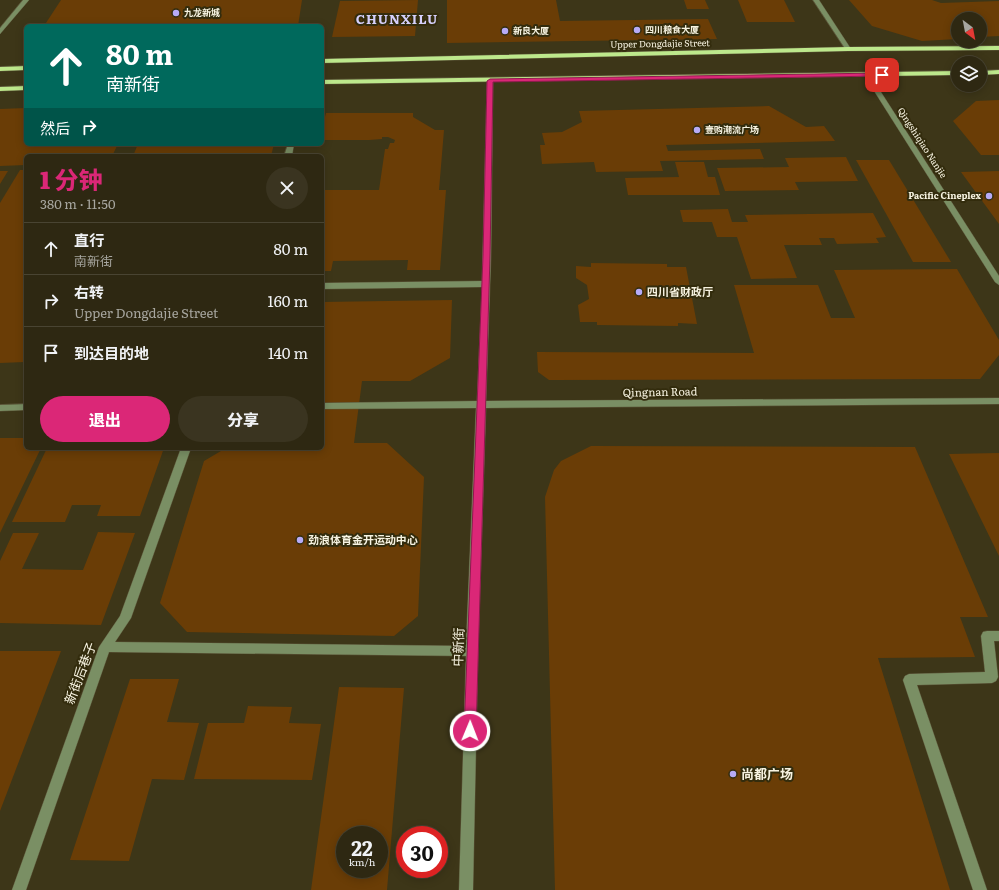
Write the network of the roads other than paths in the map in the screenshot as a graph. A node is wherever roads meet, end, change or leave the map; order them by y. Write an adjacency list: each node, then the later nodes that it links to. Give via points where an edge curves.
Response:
1 (26, 0): 3 (street)
2 (816, 0): 5 (street)
3 (0, 32)
4 (999, 48): 5 (main road, Upper Dongdajie Street)
5 (848, 49): 6 (main road, Upper Dongdajie Street)
6 (324, 61)
7 (24, 68): 8 (main road)
8 (0, 69)
9 (999, 72): 11 (main road)
10 (951, 73): 12 (main road)
11 (987, 73)
12 (867, 75): 13 (main road); 17 (street, Qingshiqiao Nanjie)
13 (490, 81): 14 (main road); 18 (street, 中新街)
14 (324, 82)
15 (24, 88): 16 (main road)
16 (0, 89)
17 (999, 282)
18 (485, 284): 19 (street); 22 (street, 中新街)
19 (324, 286)
20 (999, 401): 22 (street, Qingnan Road)
21 (324, 406): 22 (street, Qingnan Road)
22 (481, 406): 28 (street, 中新街)
23 (24, 407): 24 (street)
24 (0, 408)
25 (185, 450): 27 (street, 新街后巷子, via 125,618)
26 (999, 636): 31 (street, via 987,636 992,677 909,680)
27 (105, 647): 28 (street); 29 (street, 新街后巷子)
28 (472, 651): 30 (street, 中新街)
29 (19, 890)
30 (466, 890)
31 (980, 890)

